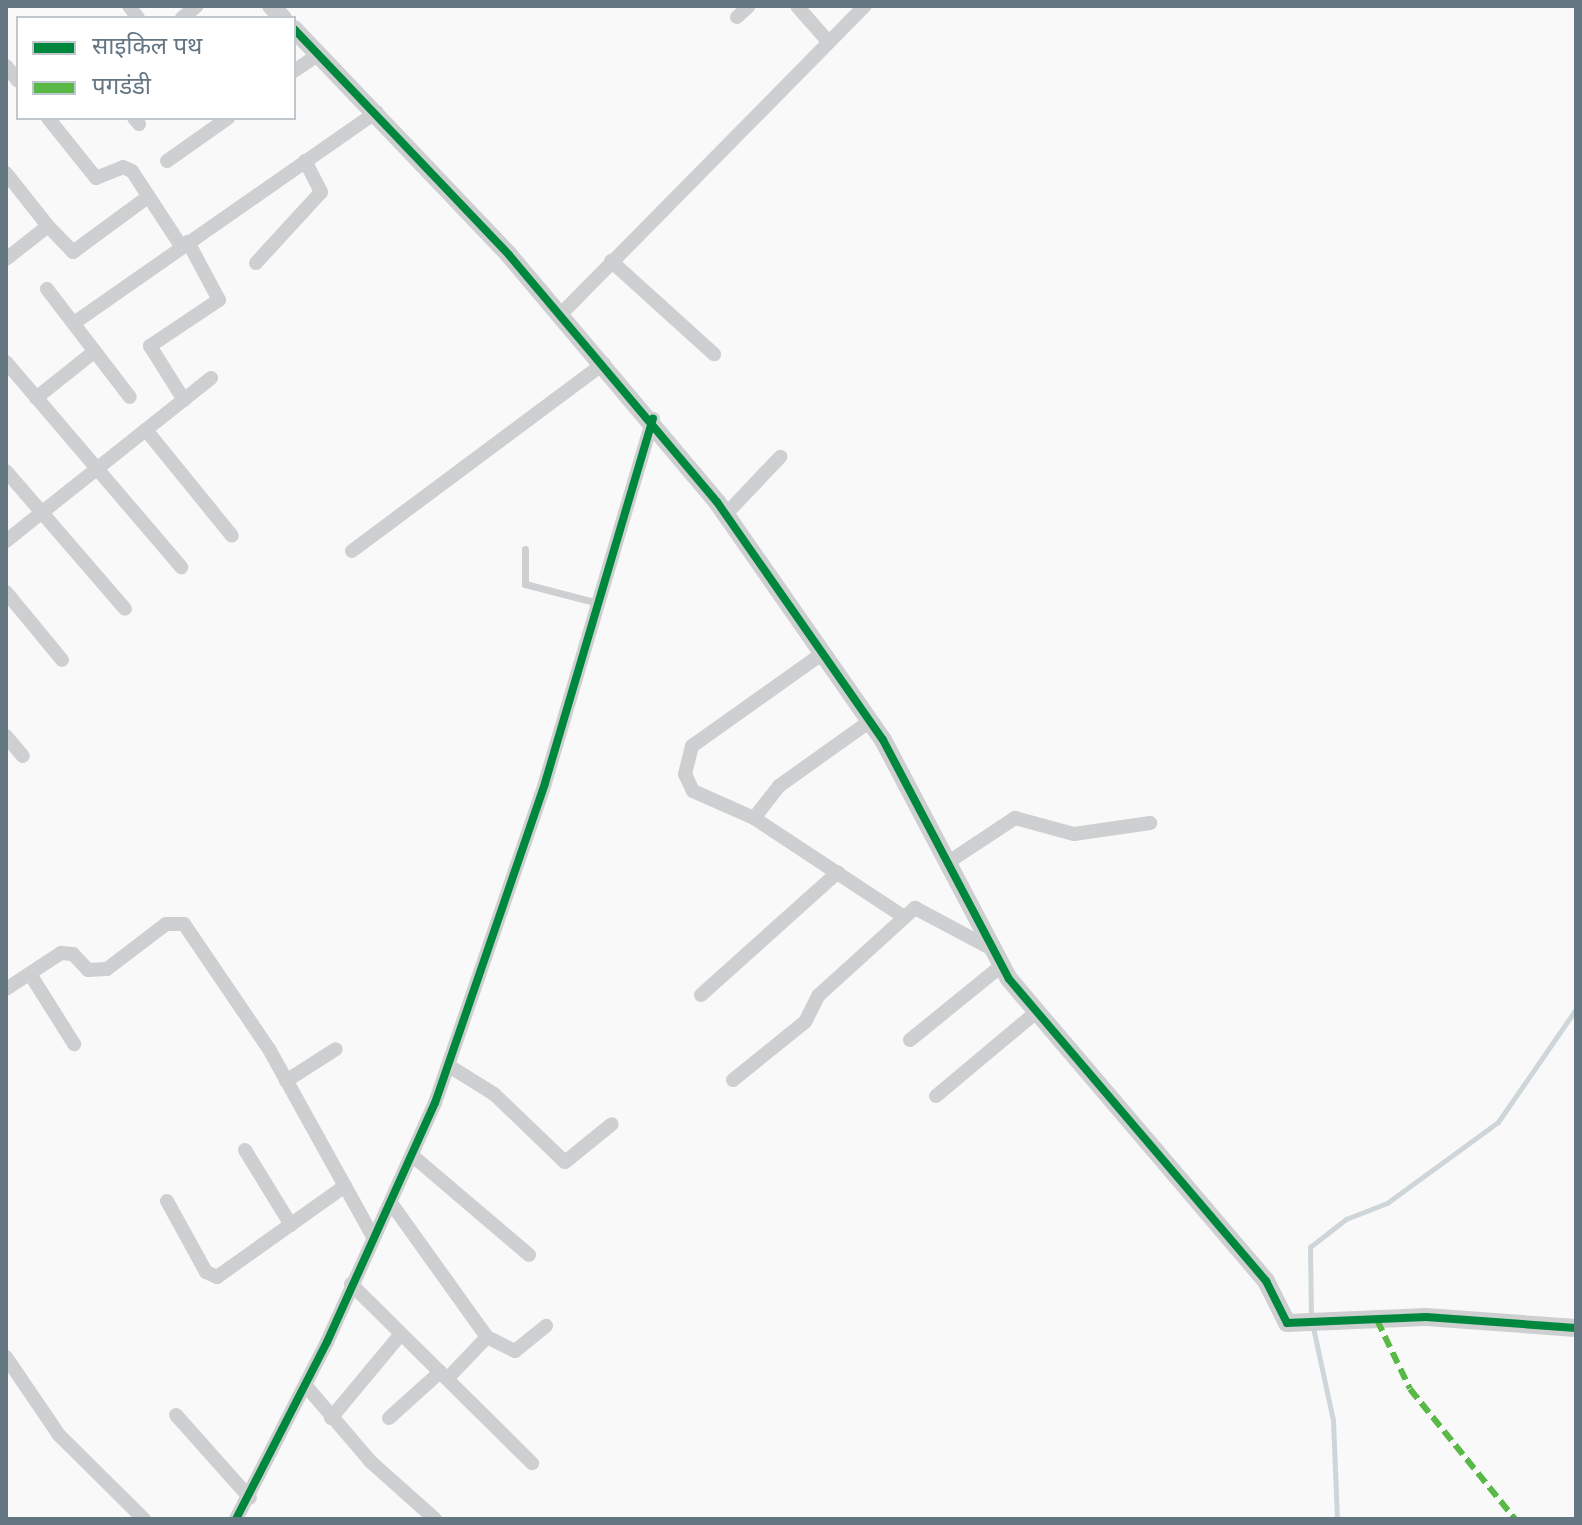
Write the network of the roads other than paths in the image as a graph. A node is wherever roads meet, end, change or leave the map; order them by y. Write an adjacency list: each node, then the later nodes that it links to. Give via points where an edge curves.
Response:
1 (749, 6): 4 (street)
2 (797, 6): 6 (street)
3 (865, 6): 6 (street)
4 (737, 17)
5 (296, 31): 7 (street)
6 (827, 40): 19 (street)
7 (319, 54): 8 (street); 9 (street)
8 (296, 70)
9 (377, 112): 13 (street); 22 (street)
10 (53, 120): 15 (street, via 96,178 128,168)
11 (225, 120): 12 (street)
12 (167, 161)
13 (305, 161): 17 (street); 20 (street, via 321,192)
14 (6, 173): 16 (street)
15 (148, 197): 16 (street, via 73,252); 17 (street)
16 (48, 226): 18 (street)
17 (184, 244): 23 (street); 31 (street, via 219,300 150,346)
18 (6, 259)
19 (611, 261): 22 (street); 25 (street)
20 (256, 263)
21 (47, 289): 23 (street)
22 (561, 314): 27 (street)
23 (74, 323): 24 (street)
24 (95, 351): 29 (street); 30 (street)
25 (714, 354)
26 (6, 362): 30 (street)
27 (604, 363): 32 (street); 42 (street)
28 (211, 378): 31 (street)
29 (130, 397)
30 (36, 398): 35 (street)
31 (184, 400): 33 (street)
32 (653, 419): 38 (street); 45 (street)
33 (146, 430): 35 (street); 39 (street)
34 (780, 457): 38 (street)
35 (96, 470): 37 (street); 43 (street)
36 (6, 471): 37 (street)
37 (42, 512): 40 (street); 46 (street)
38 (726, 514): 47 (street)
39 (232, 536)
40 (6, 541)
41 (525, 549): 45 (lane, via 525,584)
42 (352, 551)
43 (181, 567)
44 (6, 592): 48 (street)
45 (599, 604): 66 (street)
46 (125, 609)
47 (823, 653): 49 (street); 52 (street, via 686,754 693,791)
48 (62, 660)
49 (870, 721): 52 (street, via 779,786); 54 (street)
50 (6, 736): 51 (street)
51 (23, 756)
52 (754, 818): 55 (street)
53 (1150, 823): 54 (street, via 1074,834 1015,818)
54 (950, 861): 57 (street)
55 (838, 872): 56 (street); 61 (street)
56 (904, 917): 57 (street, via 923,908); 67 (street, via 819,995 805,1022)
57 (992, 949): 58 (street)
58 (1001, 966): 62 (street); 63 (street)
59 (30, 974): 60 (street); 64 (street); 68 (street, via 67,953 88,970 107,969 166,924 184,924)
60 (6, 989)
61 (701, 995)
62 (1034, 1014): 69 (street); 81 (street, via 1259,1273 1287,1323 1471,1318)
63 (910, 1040)
64 (74, 1044)
65 (336, 1049): 68 (street)
66 (449, 1066): 70 (street, via 494,1094 565,1162); 72 (street)
67 (733, 1080)
68 (286, 1081): 73 (street)
69 (936, 1096)
70 (612, 1124)
71 (245, 1150): 76 (street)
72 (414, 1157): 75 (street); 78 (street)
73 (345, 1186): 76 (street); 77 (street)
74 (167, 1201): 76 (street, via 206,1272 217,1277)
75 (391, 1203): 77 (street); 83 (street)
76 (291, 1225)
77 (373, 1237): 79 (street)
78 (529, 1255)
79 (351, 1284): 82 (street); 86 (street)
80 (546, 1326): 83 (street, via 515,1351)
81 (1576, 1328)
82 (401, 1334): 85 (street); 88 (street)
83 (487, 1337): 85 (street)
84 (6, 1357): 92 (street, via 59,1435)
85 (443, 1375): 89 (street); 90 (street)
86 (306, 1386): 88 (street); 91 (street)
87 (176, 1415): 91 (street)
88 (331, 1418): 94 (street)
89 (389, 1418)
90 (532, 1463)
91 (250, 1498): 93 (street)
92 (144, 1519)
93 (236, 1519)
94 (435, 1519)

